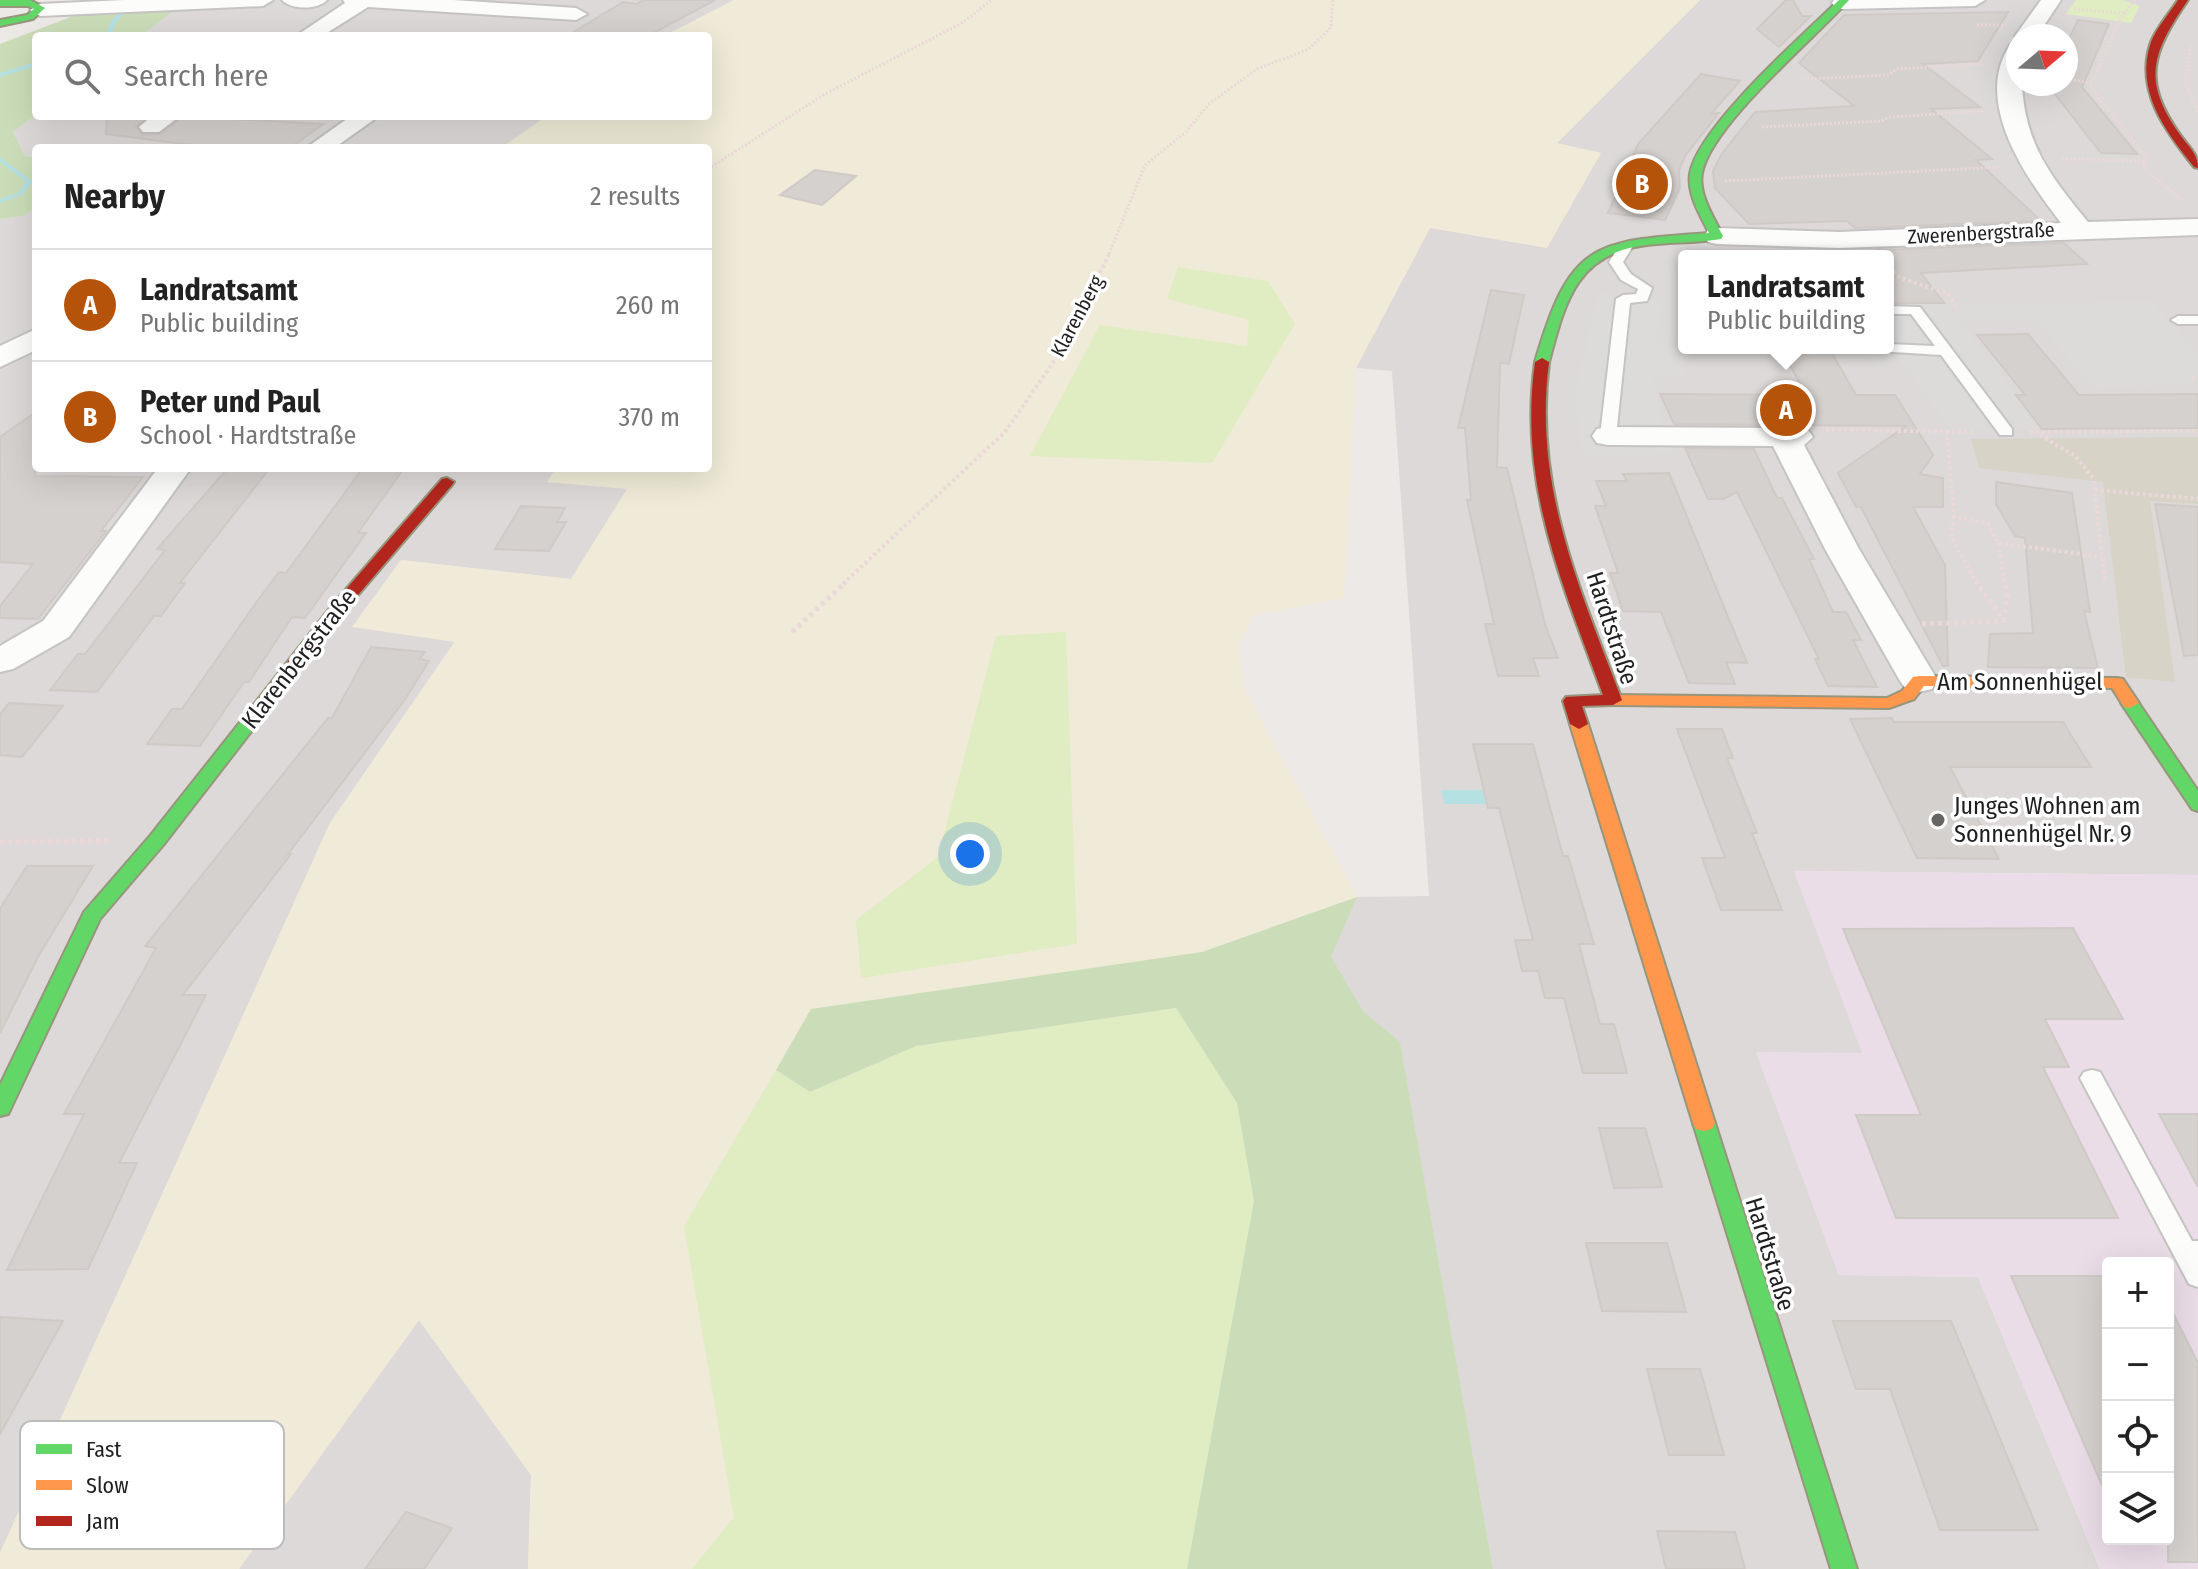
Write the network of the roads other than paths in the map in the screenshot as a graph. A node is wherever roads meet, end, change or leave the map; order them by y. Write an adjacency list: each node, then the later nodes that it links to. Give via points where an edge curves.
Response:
1 (263, 0): 12 (street)
2 (292, 0): 3 (street)
3 (317, 0)
4 (353, 0): 8 (street)
5 (1975, 0): 9 (street)
6 (2181, 0): 21 (street, via 2155,43 2150,83 2163,118)
7 (9, 1): 12 (street, via 34,4)
8 (363, 1): 13 (street); 16 (street)
9 (1843, 2): 24 (street, via 1762,82 1706,151 1696,182)
10 (601, 3): 13 (street)
11 (2047, 5): 15 (street)
12 (40, 10): 14 (street)
13 (576, 14): 17 (street)
14 (0, 23)
15 (2034, 24)
16 (313, 32)
17 (534, 32)
18 (2011, 96): 23 (street, via 2010,110 2028,162)
19 (361, 120): 20 (street)
20 (324, 144)
21 (2198, 165)
22 (2198, 227): 23 (street, Zwerenbergstraße)
23 (2080, 229): 24 (street, Zwerenbergstraße, via 1888,238)
24 (1717, 236): 25 (street, Hardtstraße)
25 (1626, 246): 34 (lane, via 1616,262 1626,277 1645,288 1642,298 1623,299); 39 (street, Hardtstraße, via 1591,258 1574,273 1553,315 1537,392 1538,456 1562,552)
26 (1894, 310): 31 (lane, via 1915,310)
27 (2178, 320): 28 (lane)
28 (2198, 320)
29 (32, 340): 32 (street)
30 (1894, 349): 31 (lane)
31 (1943, 351): 33 (lane)
32 (0, 358)
33 (2006, 432)
34 (1608, 436): 38 (street, Am Sonnenhügel, via 1790,437 1842,549)
35 (172, 472): 37 (street, via 56,629)
36 (447, 482): 42 (street, Klarenbergstraße, via 340,606 91,916)
37 (0, 661)
38 (1919, 681): 39 (street, Am Sonnenhügel, via 1908,695 1889,703); 40 (street, Am Sonnenhügel, via 2117,683)
39 (1613, 700): 45 (street, Hardtstraße, via 1572,701)
40 (2198, 805)
41 (2092, 1078): 43 (lane)
42 (0, 1108)
43 (2191, 1251): 44 (lane)
44 (2198, 1277)
45 (1844, 1569)

